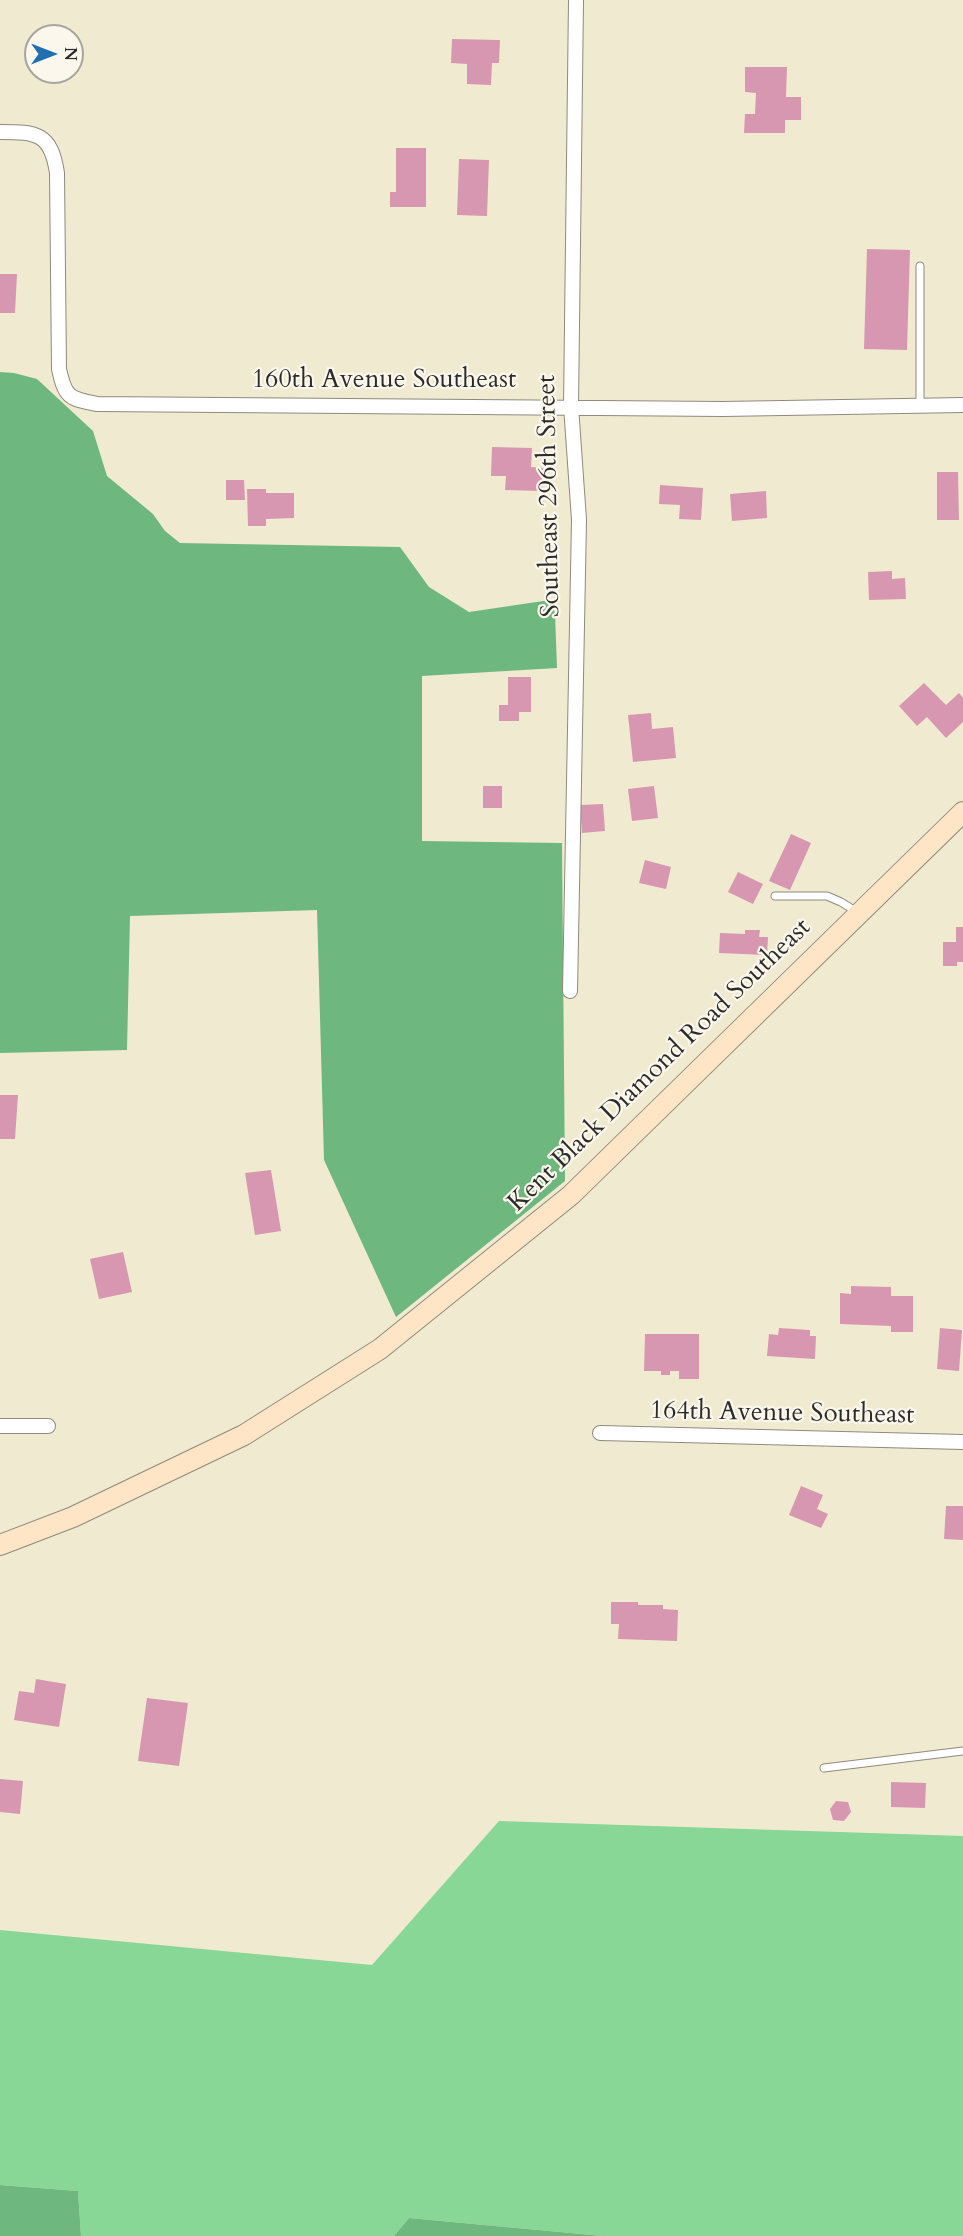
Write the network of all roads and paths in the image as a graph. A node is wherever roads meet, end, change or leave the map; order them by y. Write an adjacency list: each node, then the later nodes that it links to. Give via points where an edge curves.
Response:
1 (576, 0): 5 (street, Southeast 296th Street)
2 (0, 132): 5 (street, 160th Avenue Southeast, via 29,132 43,140 54,154 59,369 64,390 78,401)
3 (920, 266): 6 (lane)
4 (963, 405): 6 (street, 160th Avenue Southeast)
5 (571, 406): 6 (street, 160th Avenue Southeast); 10 (street, Southeast 296th Street, via 579,520)
6 (920, 406)
7 (963, 812): 9 (street, Kent Black Diamond Road Southeast)
8 (775, 896): 9 (lane, via 827,896)
9 (859, 914): 15 (street, Kent Black Diamond Road Southeast, via 572,1195 380,1349 244,1435 73,1517)
10 (570, 991)
11 (0, 1426): 12 (street)
12 (48, 1426)
13 (600, 1433): 14 (street, 164th Avenue Southeast)
14 (963, 1442)
15 (0, 1545)
16 (963, 1751): 17 (lane)
17 (824, 1768)

